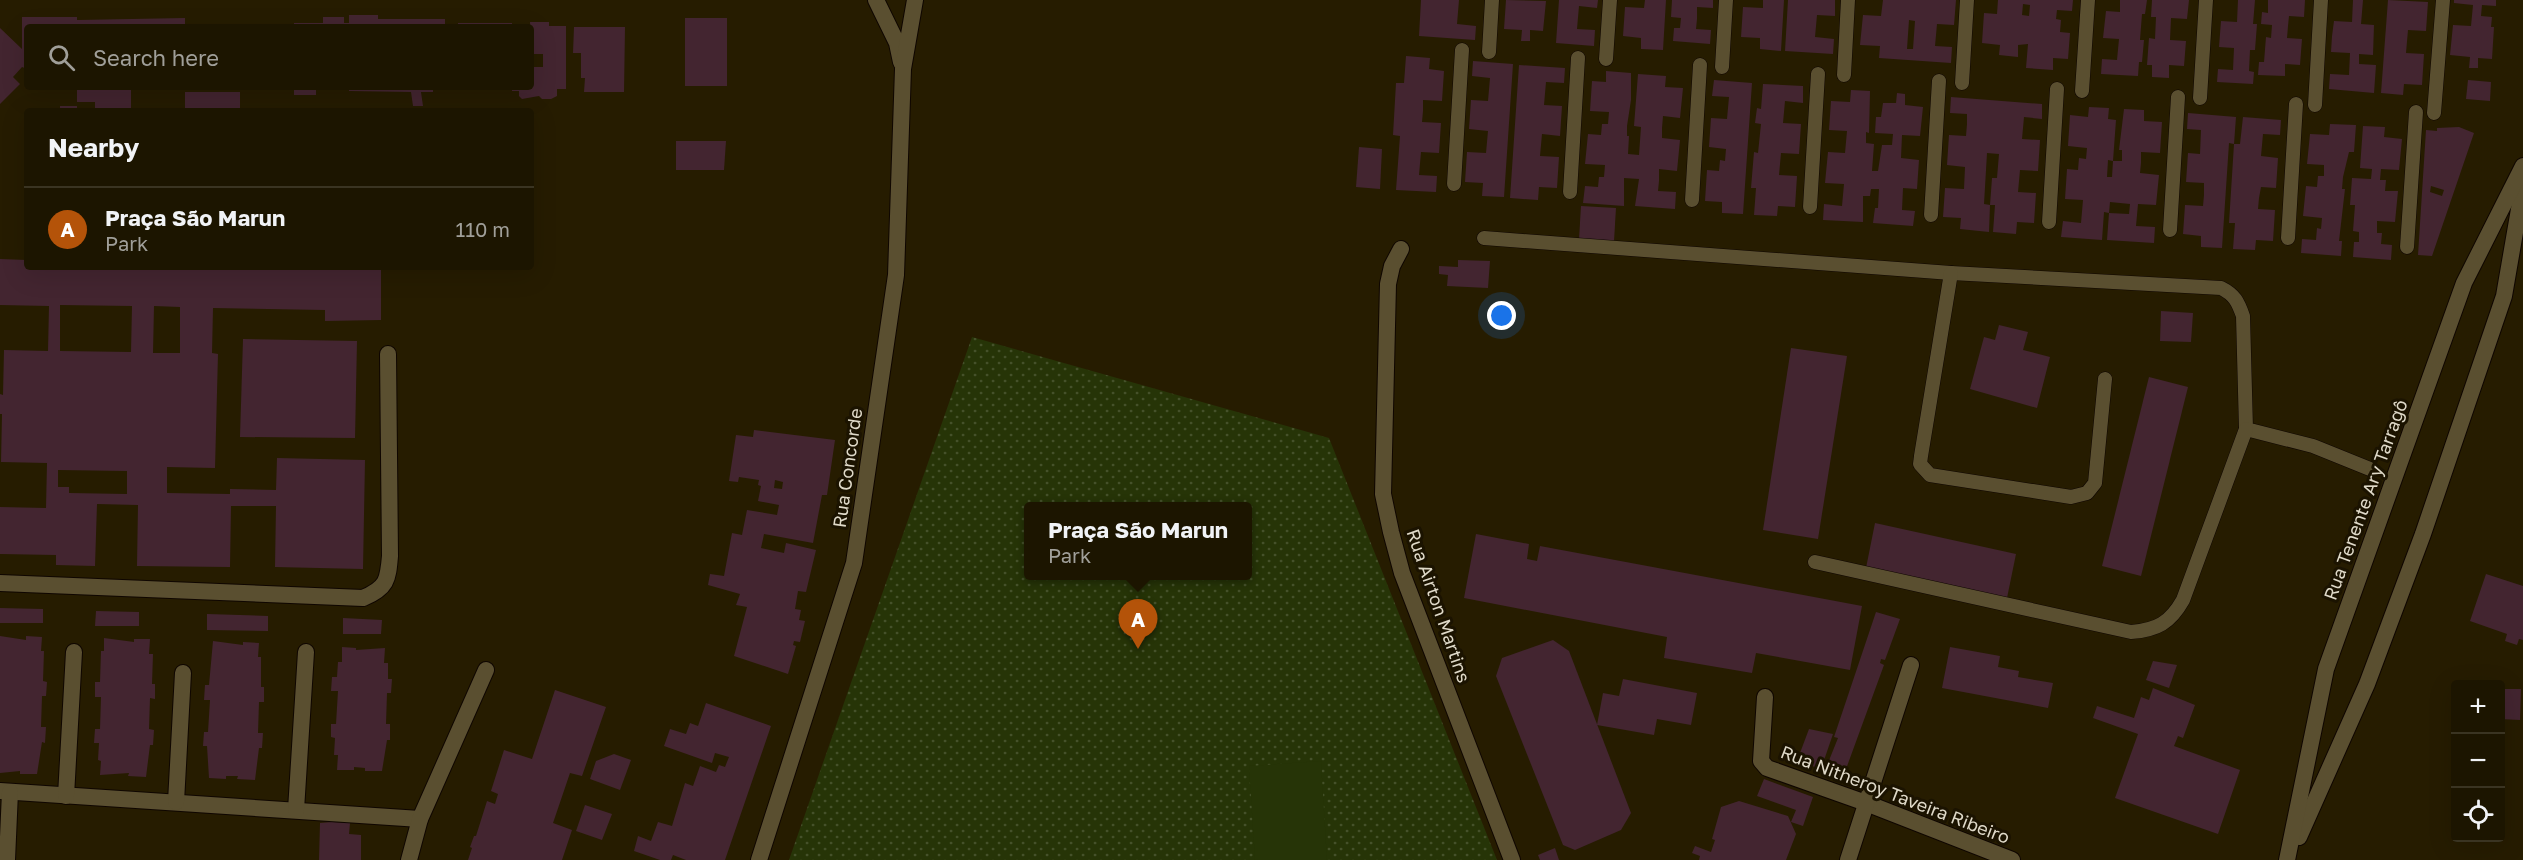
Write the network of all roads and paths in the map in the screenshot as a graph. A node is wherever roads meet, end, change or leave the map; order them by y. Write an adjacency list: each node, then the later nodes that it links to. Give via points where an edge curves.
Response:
1 (876, 0): 18 (street, Rua Concorde, via 897,43)
2 (915, 0): 18 (street, Rua Concorde)
3 (1492, 0): 13 (lane)
4 (1610, 0): 15 (lane)
5 (1726, 0): 17 (lane)
6 (1848, 0): 20 (lane)
7 (1967, 0): 22 (lane)
8 (2088, 0): 24 (lane)
9 (2206, 0): 26 (lane)
10 (2321, 0): 28 (lane)
11 (2443, 0): 30 (lane)
12 (1462, 50): 32 (lane)
13 (1489, 52)
14 (1578, 58): 34 (lane)
15 (1606, 59)
16 (1700, 65): 35 (lane)
17 (1722, 67)
18 (903, 69): 65 (street, Rua Concorde, via 896,275 854,563)
19 (1818, 74): 36 (lane)
20 (1844, 75)
21 (1939, 81): 37 (lane)
22 (1962, 82)
23 (2056, 89): 38 (lane)
24 (2082, 91)
25 (2178, 97): 39 (lane)
26 (2200, 98)
27 (2296, 104): 41 (lane)
28 (2315, 105)
29 (2416, 112): 42 (lane)
30 (2434, 113)
31 (2523, 166): 69 (street, Rua Tenente Ary Tarragô, via 2464,283 2326,669)
32 (1454, 184)
33 (2523, 186): 69 (street, Rua Tenente Ary Tarragô, via 2504,296 2422,534 2367,684)
34 (1570, 192)
35 (1692, 200)
36 (1810, 207)
37 (1931, 215)
38 (2049, 222)
39 (2170, 230)
40 (1484, 238): 44 (lane)
41 (2288, 238)
42 (2407, 247)
43 (1401, 249): 66 (street, Rua Airton Martins, via 1388,284 1383,494 1402,573)
44 (1952, 273): 46 (lane, via 1920,464 1930,475 2071,497 2087,493 2095,483); 47 (lane, via 2221,288 2239,302 2243,316)
45 (388, 354): 50 (street, via 390,556 388,577 379,591 363,598)
46 (2105, 379)
47 (2246, 429): 48 (lane, via 2313,446); 49 (lane, via 2183,600 2164,625 2148,631 2131,632)
48 (2370, 469)
49 (1815, 562)
50 (0, 583)
51 (74, 652): 58 (street)
52 (306, 652): 61 (street)
53 (1911, 665): 60 (street)
54 (486, 670): 62 (street)
55 (183, 673): 59 (street)
56 (1765, 697): 60 (street, Rua Nitheroy Taveira Ribeiro, via 1763,765)
57 (5, 792): 58 (street); 63 (street)
58 (66, 796): 59 (street)
59 (177, 802): 61 (street)
60 (1866, 803): 67 (street); 68 (street, Rua Nitheroy Taveira Ribeiro)
61 (296, 810): 62 (street)
62 (420, 819): 64 (street)
63 (7, 860)
64 (409, 860)
65 (759, 860)
66 (1512, 860)
67 (1848, 860)
68 (2012, 860)
69 (2288, 860)

